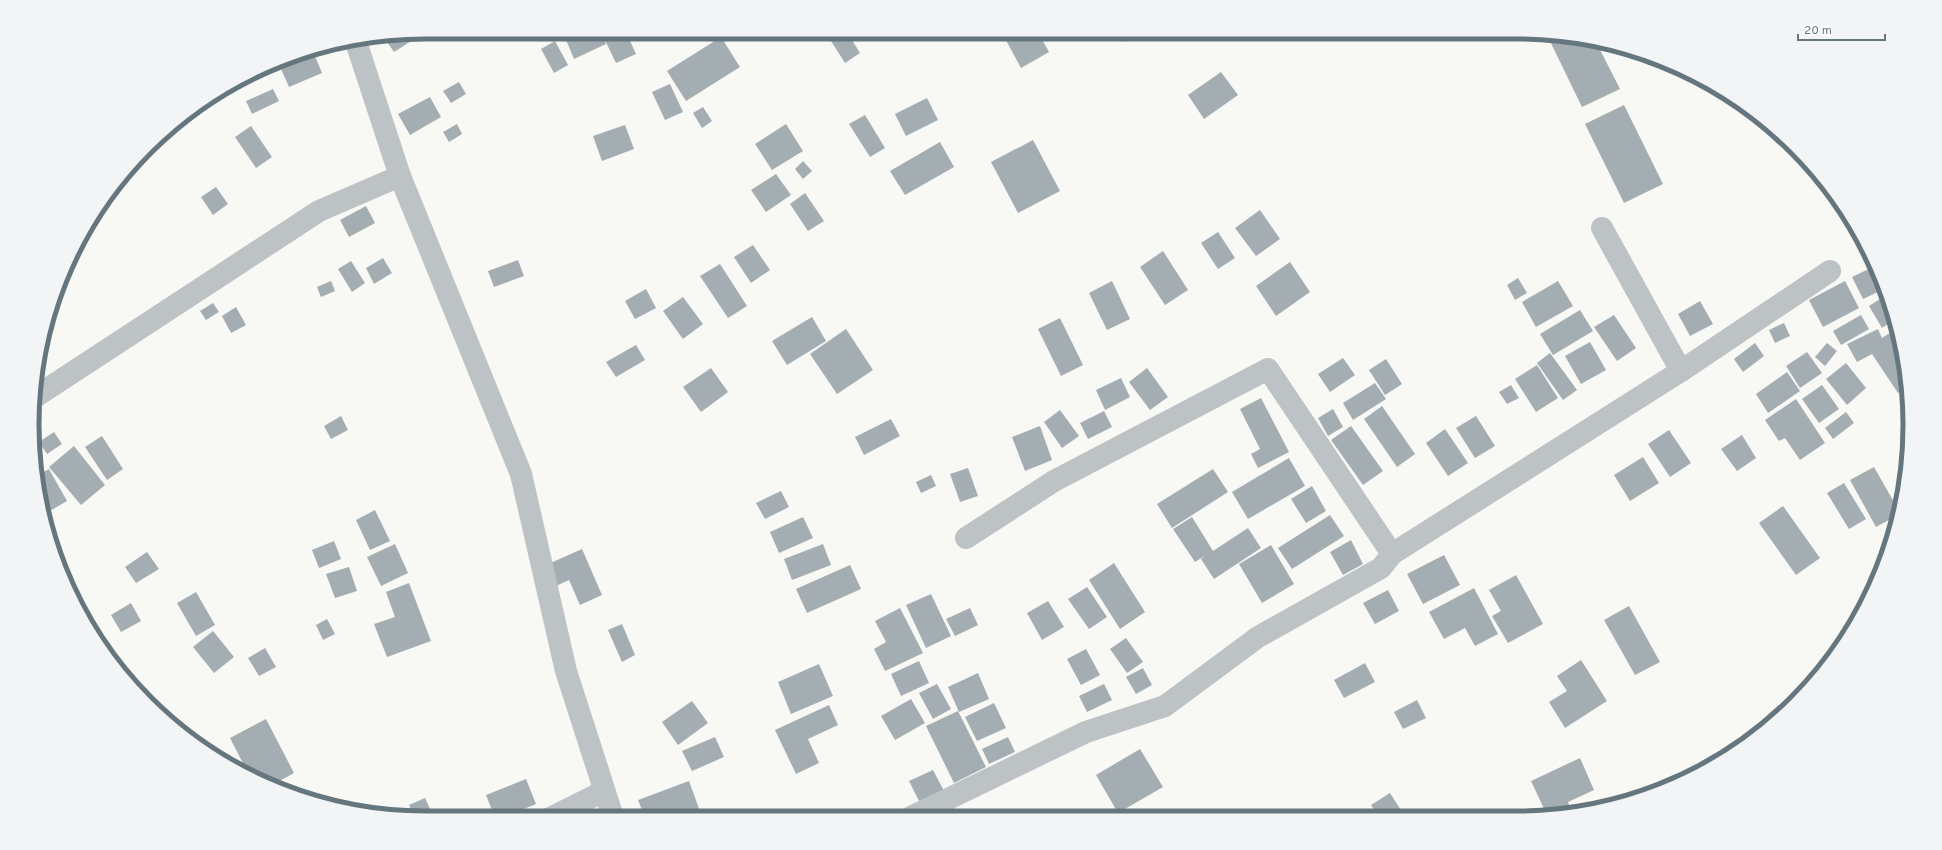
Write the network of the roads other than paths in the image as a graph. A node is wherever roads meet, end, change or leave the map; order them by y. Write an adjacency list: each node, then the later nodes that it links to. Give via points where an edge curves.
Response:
1 (356, 45): 2 (street)
2 (400, 176): 6 (street, via 320,211); 9 (street, via 521,474 566,671)
3 (1602, 228): 5 (street)
4 (1830, 271): 5 (street)
5 (1681, 371): 8 (street)
6 (41, 393)
7 (966, 538): 8 (street, via 1054,481 1268,369)
8 (1392, 554): 12 (street, via 1381,568 1258,637 1165,706 1086,732)
9 (604, 791): 10 (street); 11 (street)
10 (564, 811)
11 (611, 811)
12 (923, 811)

